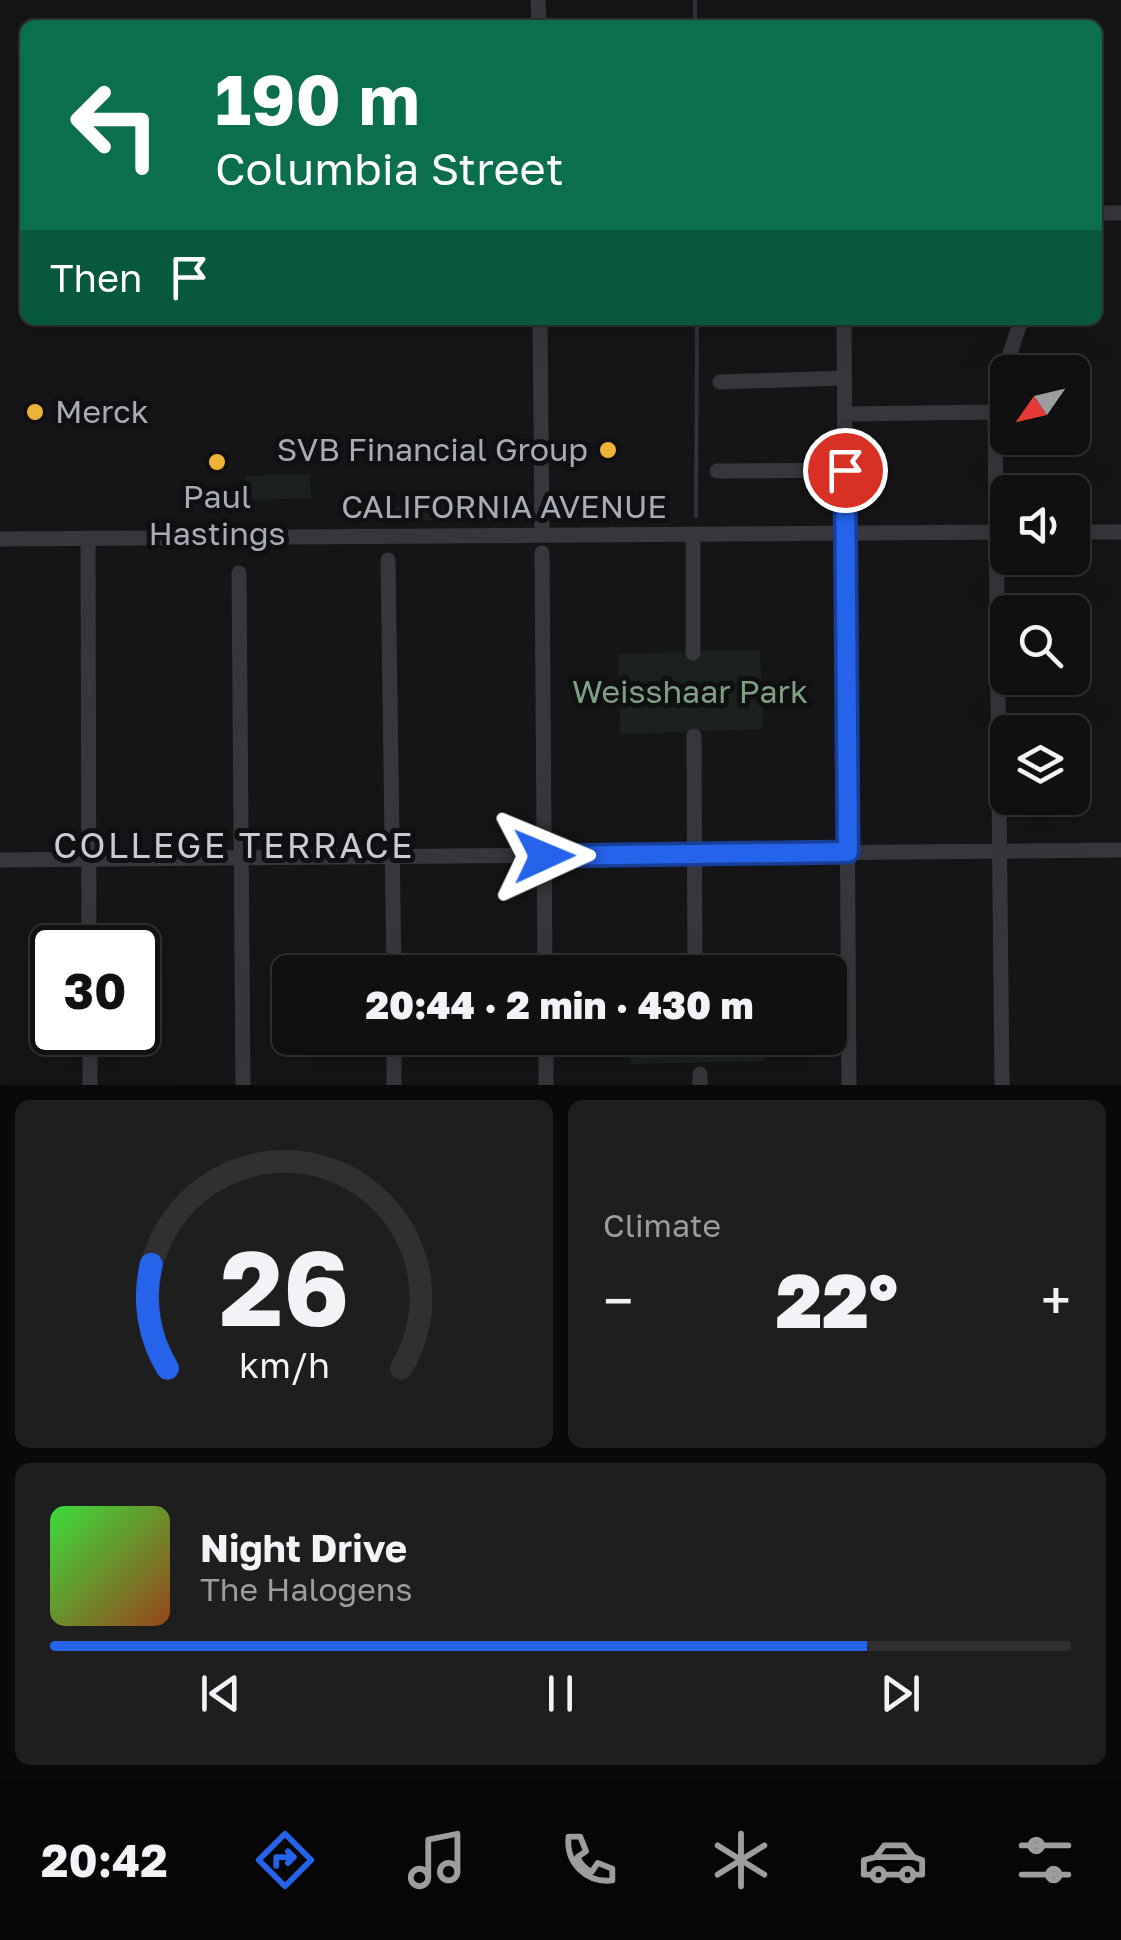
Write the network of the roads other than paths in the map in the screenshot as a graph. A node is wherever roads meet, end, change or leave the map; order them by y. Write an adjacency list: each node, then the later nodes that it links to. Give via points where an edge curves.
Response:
1 (540, 325): 15 (street)
2 (844, 325): 5 (street)
3 (1019, 325): 4 (street)
4 (1010, 355)
5 (844, 378): 6 (street); 8 (street)
6 (720, 382)
7 (990, 412): 8 (street)
8 (845, 414): 9 (street)
9 (845, 470): 10 (street); 14 (street)
10 (717, 471)
11 (990, 532): 14 (street, CALIFORNIA AVENUE)
12 (1090, 532): 13 (street)
13 (1121, 532)
14 (845, 533): 16 (street, CALIFORNIA AVENUE); 26 (street)
15 (542, 534): 16 (street, CALIFORNIA AVENUE); 17 (street, CALIFORNIA AVENUE)
16 (693, 534): 23 (street)
17 (88, 538): 18 (street, CALIFORNIA AVENUE); 32 (street)
18 (0, 539)
19 (542, 554): 29 (street)
20 (388, 560): 31 (street)
21 (239, 573): 30 (street)
22 (1002, 575): 27 (street)
23 (693, 653)
24 (694, 736): 28 (street)
25 (1121, 850): 27 (street)
26 (848, 852): 27 (street); 28 (street); 45 (street)
27 (1000, 852): 46 (street)
28 (696, 854): 29 (street); 37 (street)
29 (544, 856): 31 (street); 36 (street)
30 (241, 858): 31 (street); 32 (street); 42 (street)
31 (393, 858): 35 (street)
32 (88, 859): 33 (street); 34 (street)
33 (0, 860)
34 (89, 925)
35 (394, 955)
36 (545, 955)
37 (695, 955)
38 (90, 1055): 41 (street)
39 (394, 1055): 43 (street)
40 (546, 1055): 44 (street)
41 (90, 1085)
42 (242, 1085)
43 (394, 1085)
44 (546, 1085)
45 (849, 1085)
46 (1002, 1085)

